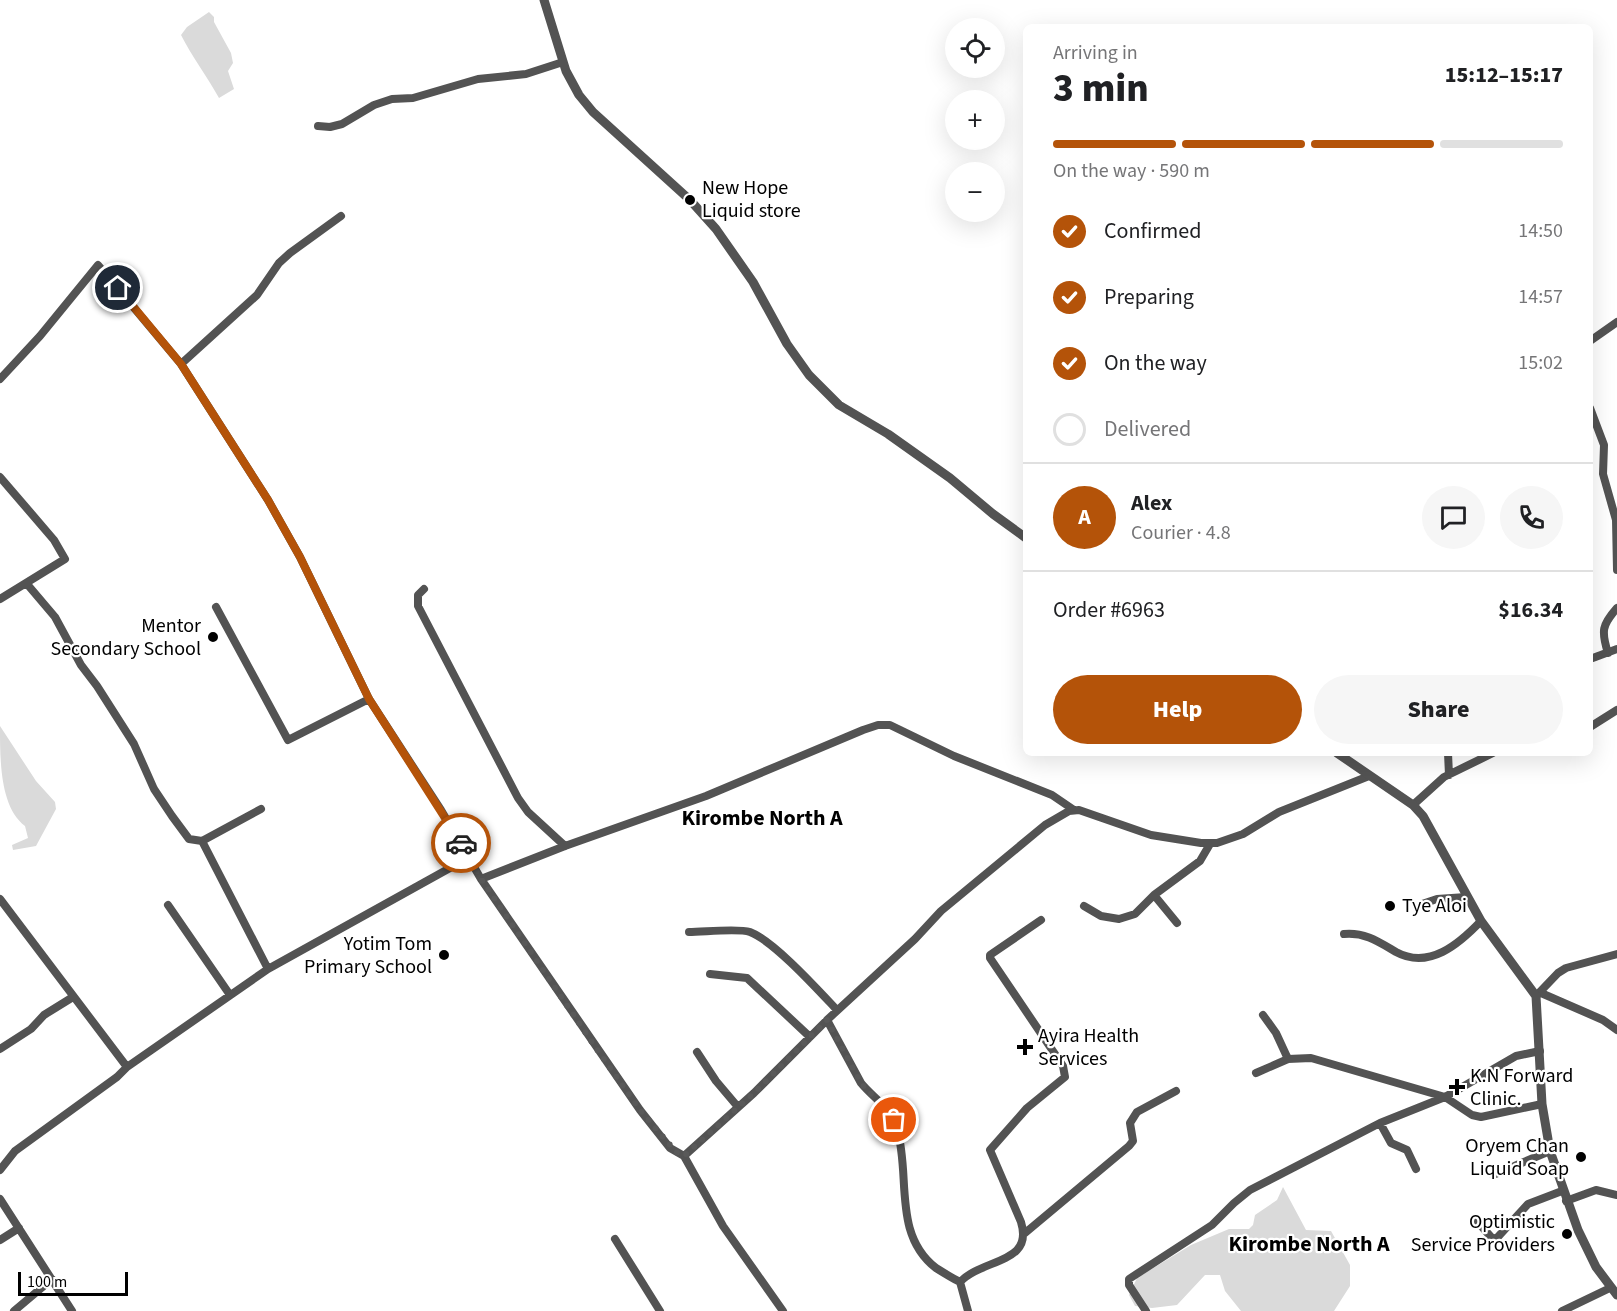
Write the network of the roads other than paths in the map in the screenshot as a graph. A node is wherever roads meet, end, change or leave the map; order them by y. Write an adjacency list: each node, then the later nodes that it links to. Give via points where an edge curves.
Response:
1 (544, 0): 2 (street)
2 (563, 62): 3 (street, via 518,76 478,79 422,96 392,99 342,124); 11 (street, via 573,87 593,112 690,200 716,229 753,282 796,359 822,389 839,405 950,478)
3 (318, 126)
4 (341, 216): 7 (street, via 279,263 257,295)
5 (1617, 322): 6 (street)
6 (1593, 339)
7 (181, 364): 8 (street, via 98,265); 21 (street, via 290,538)
8 (0, 379)
9 (1593, 416): 12 (street, via 1604,445 1603,474 1616,520)
10 (0, 477): 13 (street, via 65,557 62,563)
11 (1023, 536)
12 (1617, 570)
13 (27, 584): 15 (street); 32 (street, via 55,617 81,665 134,744 154,789 172,816 186,836 195,842)
14 (424, 589): 34 (street, via 418,596 418,606 518,798)
15 (0, 599)
16 (216, 607): 21 (street, via 288,740)
17 (1617, 608): 19 (street, via 1602,633)
18 (1617, 649): 19 (street)
19 (1608, 653): 20 (street)
20 (1593, 658)
21 (369, 699): 35 (street)
22 (1617, 710): 23 (street)
23 (1593, 725)
24 (1342, 756): 28 (street)
25 (1448, 756): 27 (street)
26 (1487, 756): 27 (street)
27 (1449, 775): 29 (street)
28 (1368, 776): 29 (street); 33 (street, via 1280,812 1225,842)
29 (1413, 805): 38 (street, via 1423,816)
30 (261, 809): 32 (street)
31 (1074, 810): 33 (street, via 1151,835); 34 (street, via 1052,795 885,724 648,818); 54 (street, via 1045,825 961,893)
32 (202, 841): 49 (street)
33 (1210, 844): 37 (street, via 1200,861)
34 (565, 846): 36 (street)
35 (468, 858): 36 (street); 49 (street)
36 (481, 879): 71 (street, via 640,1110 670,1148)
37 (1155, 894): 42 (street, via 1135,914 1119,919 1098,916); 45 (street)
38 (1466, 897): 40 (street); 44 (street)
39 (0, 898): 53 (street)
40 (1422, 904)
41 (168, 905): 51 (street)
42 (1084, 906)
43 (1041, 920): 80 (street, via 990,956 1066,1073 1027,1108 990,1150)
44 (1481, 921): 47 (street, via 1458,944 1419,959 1361,934); 52 (street)
45 (1177, 923)
46 (689, 932): 54 (street, via 740,930 755,935 802,973)
47 (1344, 934)
48 (1617, 954): 52 (street, via 1566,968)
49 (268, 969): 51 (street)
50 (710, 974): 58 (street, via 747,978)
51 (230, 995): 63 (street)
52 (1539, 995): 57 (street, via 1603,1020); 61 (street)
53 (74, 996): 59 (street); 63 (street)
54 (837, 1010): 56 (street)
55 (1263, 1015): 62 (street)
56 (827, 1020): 58 (street); 84 (street, via 861,1083 883,1103 894,1120 905,1211 912,1235 935,1267)
57 (1617, 1030)
58 (810, 1037): 68 (street)
59 (0, 1048)
60 (697, 1052): 68 (street)
61 (1540, 1052): 66 (street, via 1516,1056); 67 (street)
62 (1288, 1059): 64 (street); 66 (street, via 1325,1060)
63 (128, 1067): 73 (street, via 15,1151)
64 (1256, 1073)
65 (1176, 1091): 80 (street, via 1137,1112 1130,1123 1129,1146)
66 (1445, 1097): 67 (street, via 1481,1117); 69 (street)
67 (1542, 1104): 70 (street)
68 (738, 1107): 71 (street)
69 (1380, 1124): 72 (street, via 1391,1143 1407,1150); 92 (street, via 1250,1190 1212,1225 1132,1276 1129,1285)
70 (1550, 1152): 74 (street); 76 (street)
71 (684, 1156): 90 (street, via 723,1226)
72 (1416, 1169)
73 (0, 1170)
74 (1493, 1175)
75 (1617, 1195): 76 (street, via 1596,1190)
76 (1564, 1196): 78 (street, via 1528,1204 1496,1239); 85 (street, via 1596,1267)
77 (0, 1198): 79 (street)
78 (1476, 1220)
79 (19, 1228): 82 (street); 83 (street)
80 (1025, 1233): 84 (street, via 1021,1248 966,1275)
81 (615, 1239): 89 (street)
82 (0, 1240)
83 (52, 1279): 87 (street); 88 (street)
84 (960, 1282): 91 (street)
85 (1610, 1288): 86 (street); 93 (street)
86 (1617, 1295)
87 (14, 1311)
88 (72, 1311)
89 (660, 1311)
90 (783, 1311)
91 (968, 1311)
92 (1146, 1311)
93 (1562, 1311)

